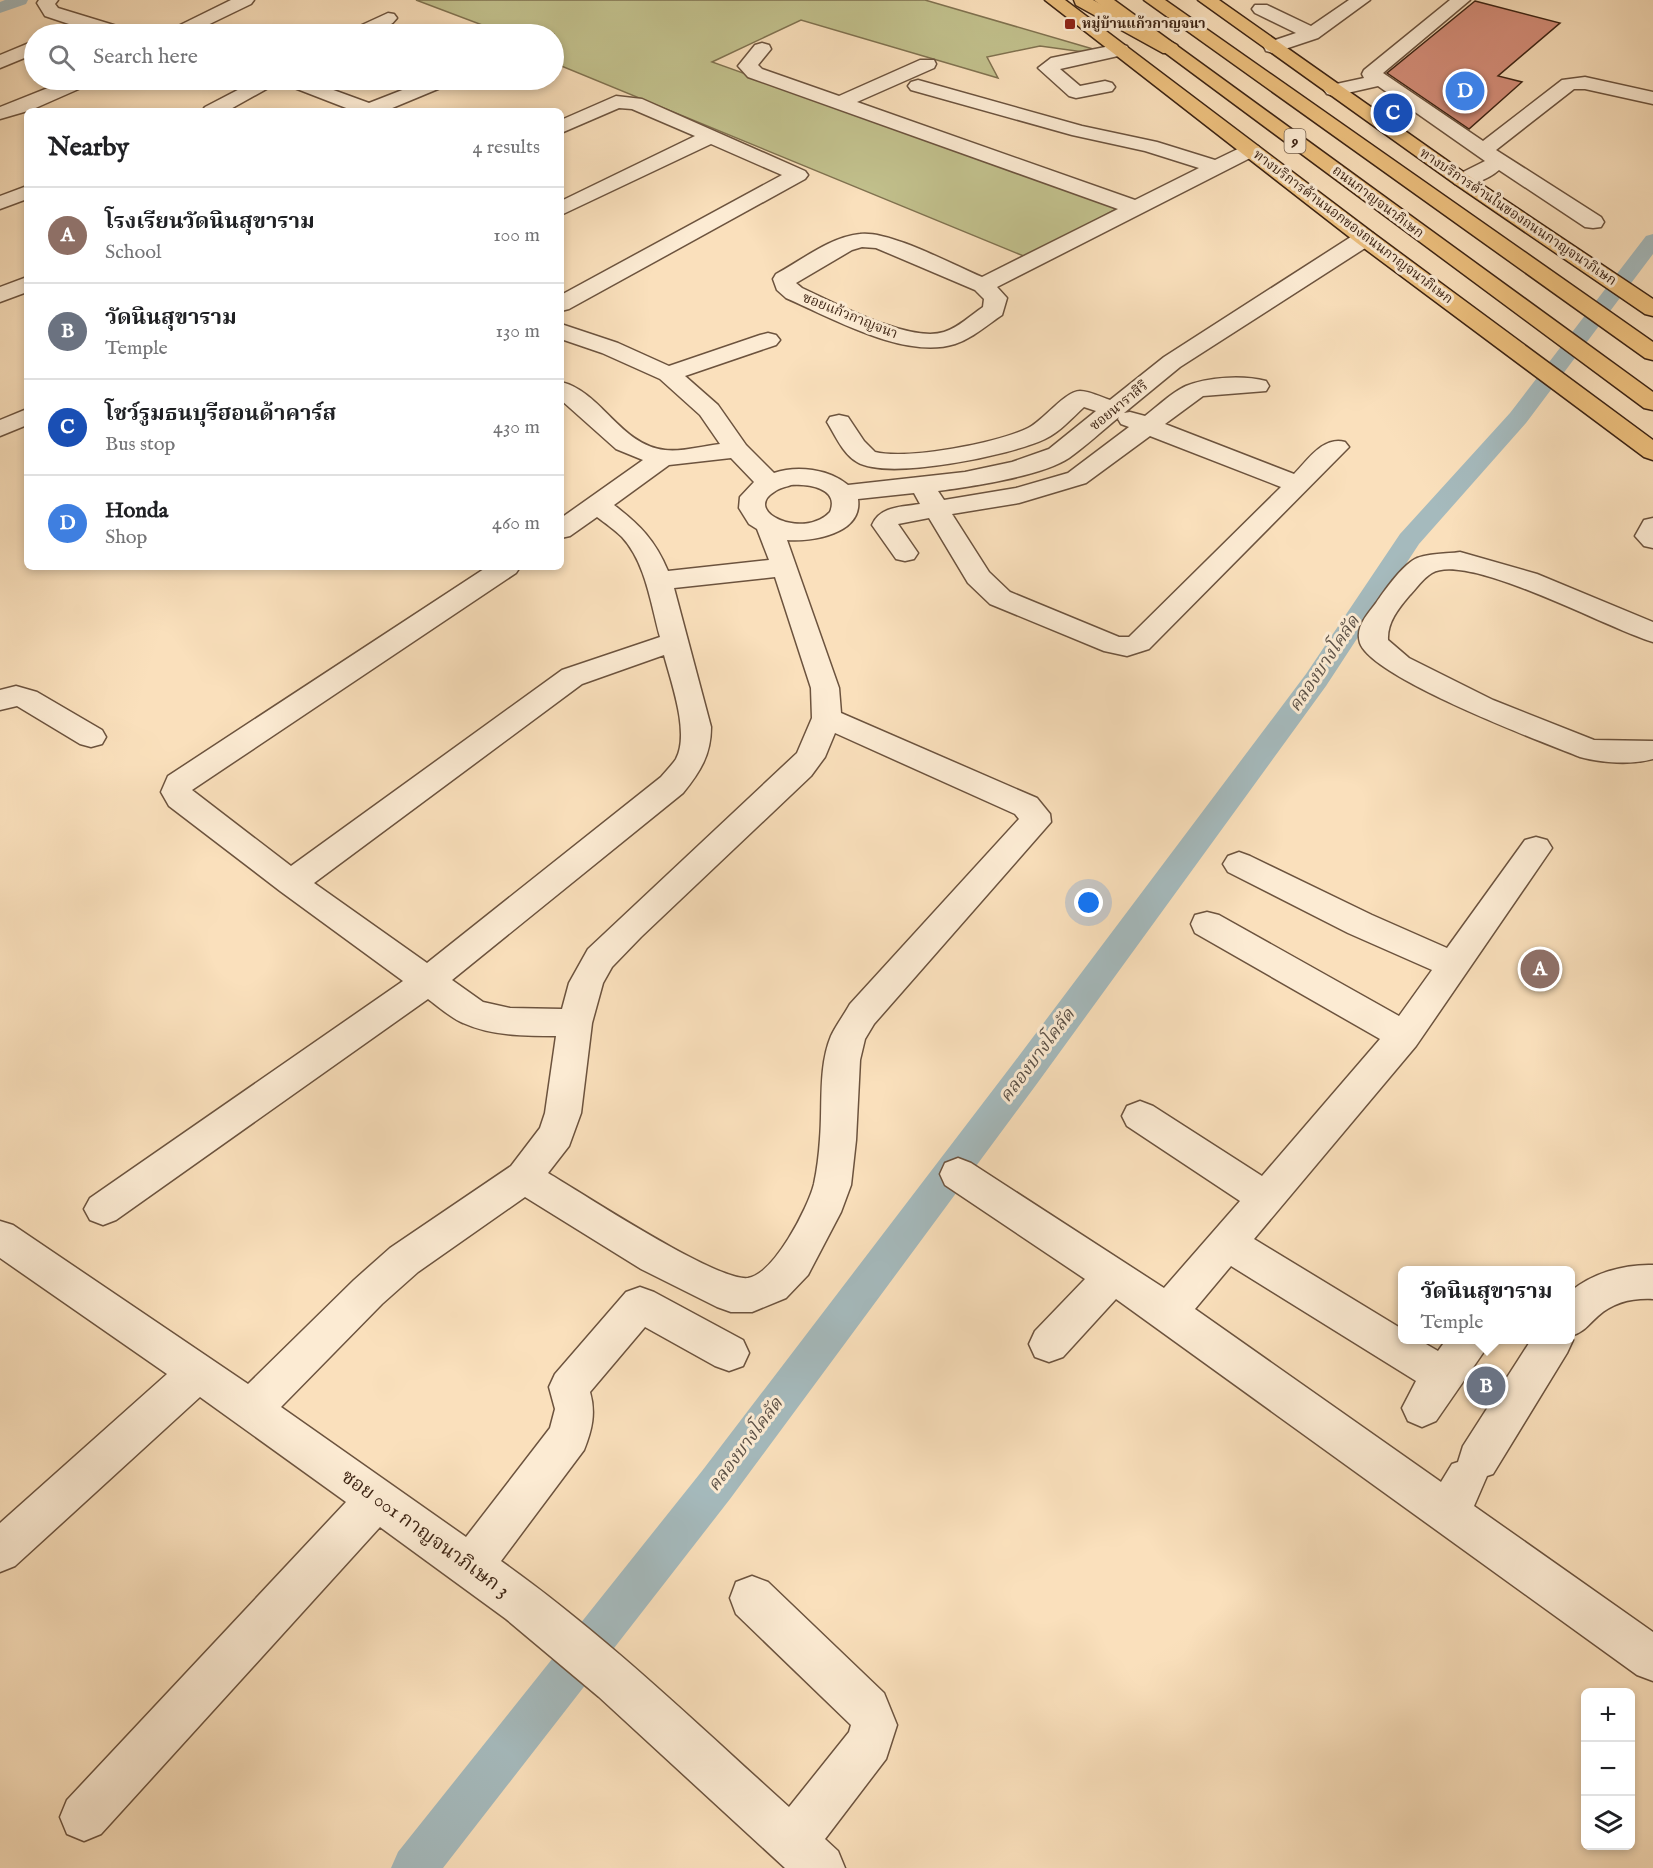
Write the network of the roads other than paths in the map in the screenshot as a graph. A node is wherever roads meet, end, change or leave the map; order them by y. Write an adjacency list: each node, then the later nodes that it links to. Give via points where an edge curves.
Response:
1 (49, 0): 14 (street, via 46,3 51,12)
2 (245, 0): 15 (street)
3 (1054, 0): 22 (main road, ทางบริการด้านนอกของถนนกาญจนาภิเษก)
4 (1078, 0): 20 (main road); 22 (main road)
5 (1103, 0): 20 (main road, ถนนกาญจนาภิเษก / 9)
6 (1153, 0): 58 (main road, 9)
7 (1207, 0): 12 (main road, ทางบริการด้านในของถนนกาญจนาภิเษก)
8 (1279, 0): 11 (street)
9 (1361, 0): 17 (street)
10 (1461, 0): 25 (street, via 1371,74)
11 (1261, 9): 12 (street); 17 (street)
12 (1230, 17): 18 (main road, ทางบริการด้านในของถนนกาญจนาภิเษก)
13 (388, 18): 16 (street)
14 (86, 24)
15 (196, 24)
16 (376, 24)
17 (1312, 34): 18 (street)
18 (1273, 46): 32 (main road, ทางบริการด้านในของถนนกาญจนาภิเษก)
19 (762, 49): 34 (street, via 749,62 750,70)
20 (1170, 49): 62 (main road, ถนนกาญจนาภิเษก / 9)
21 (24, 51): 23 (street)
22 (1124, 53): 27 (street, via 1058,62 1047,68 1076,92); 41 (main road, ทางบริการด้านนอกของถนนกาญจนาภิเษก)
23 (0, 62)
24 (927, 64): 34 (street)
25 (1381, 80): 32 (street); 42 (street)
26 (918, 86): 43 (street)
27 (1106, 87)
28 (60, 90): 38 (street)
29 (252, 90): 35 (street)
30 (314, 90): 36 (street)
31 (419, 90): 37 (street)
32 (1334, 90): 44 (main road, ทางบริการด้านในของถนนกาญจนาภิเษก)
33 (1653, 98): 42 (street, via 1573,83)
34 (839, 102): 48 (street)
35 (218, 108)
36 (362, 108)
37 (377, 108)
38 (0, 113)
39 (564, 126): 40 (street, via 624,101)
40 (711, 136): 47 (street); 54 (street, via 796,174 797,178)
41 (1251, 150): 43 (street); 50 (main road, ทางบริการด้านนอกของถนนกาญจนาภิเษก)
42 (1490, 155): 44 (street, via 1488,169); 49 (street)
43 (1217, 167): 48 (street)
44 (1462, 180): 55 (main road, ทางบริการด้านในของถนนกาญจนาภิเษก)
45 (24, 193): 46 (street)
46 (0, 203)
47 (564, 207)
48 (1137, 208): 52 (street)
49 (1593, 222)
50 (1365, 238): 63 (street, ซอยนาราสิริ, via 1172,362); 70 (main road, ทางบริการด้านนอกของถนนกาญจนาภิเษก)
51 (24, 285): 53 (street)
52 (983, 285): 52 (street, ซอยแก้วกาญจนา, via 880,242 861,240 844,245 784,279 794,293 900,337 919,341 949,338 994,310 996,298)
53 (0, 295)
54 (564, 302)
55 (1653, 309)
56 (564, 332): 59 (street)
57 (768, 340): 59 (street)
58 (1653, 353)
59 (668, 374): 69 (street, via 709,410)
60 (1257, 386): 66 (street, via 1194,391)
61 (564, 391): 71 (street, via 625,444)
62 (1647, 398)
63 (1114, 410): 65 (street, via 1080,398 1038,433 1016,441 986,450 899,460 864,456); 66 (street); 73 (street, ซอยนาราสิริ, via 1058,454 965,480)
64 (24, 417): 67 (street)
65 (839, 422)
66 (1148, 426): 74 (street); 77 (street, via 1077,478 1019,495)
67 (0, 429)
68 (1336, 447): 74 (street)
69 (737, 450): 71 (street); 72 (street)
70 (1653, 452)
71 (662, 458): 76 (street)
72 (769, 483): 75 (street, via 805,477 833,485); 79 (street, via 754,495 751,504 759,521)
73 (921, 484): 75 (street, ซอยนาราสิริ); 77 (street)
74 (1296, 484): 77 (street, via 1139,642 1127,646 1114,645 1000,598 978,577)
75 (843, 493): 79 (street, via 847,502 845,512 826,528 797,533)
76 (598, 506): 80 (street); 85 (street, via 639,539)
77 (937, 509): 82 (street, via 887,520 885,525)
78 (1653, 526): 81 (street, via 1648,536)
79 (769, 527): 83 (street)
80 (564, 528)
81 (1653, 540)
82 (905, 553)
83 (785, 567): 85 (street); 89 (street, via 825,688)
84 (501, 570): 94 (street, via 179,784 176,792 180,798)
85 (657, 581): 87 (street)
86 (1653, 633): 91 (street, via 1527,580 1460,560 1424,565 1372,627 1374,643 1399,665 1483,707 1591,750)
87 (675, 642): 94 (street, via 572,677); 97 (street, via 696,727 696,748 689,764 672,785)
88 (0, 700): 90 (street, via 16,696 27,699)
89 (827, 718): 98 (street, via 800,770 600,958 586,983); 102 (street, via 1026,806 1034,814 1035,822 862,1014 848,1037 842,1060 832,1185 794,1263 772,1286 752,1295 731,1295 655,1257)
90 (91, 737)
91 (1649, 750)
92 (1536, 848): 96 (street)
93 (1239, 864): 96 (street)
94 (291, 884): 97 (street)
95 (1207, 924): 99 (street)
96 (1453, 965): 99 (street)
97 (428, 981): 98 (street, via 473,1013 510,1022); 104 (street)
98 (575, 1023): 102 (street, via 563,1113 556,1135)
99 (1404, 1036): 103 (street)
100 (1140, 1116): 103 (street)
101 (958, 1174): 107 (street)
102 (524, 1177): 117 (street, via 404,1260)
103 (1266, 1198): 106 (street)
104 (103, 1209)
105 (0, 1237): 115 (street, ซอย 001 กาญจนาภิเษก 3)
106 (1227, 1242): 109 (street); 116 (street)
107 (1113, 1276): 109 (street); 111 (street)
108 (1653, 1282): 110 (street, via 1615,1287 1591,1298)
109 (1168, 1312): 119 (street)
110 (1575, 1314)
111 (1049, 1344)
112 (1466, 1344): 116 (street)
113 (1551, 1344): 119 (street)
114 (729, 1353): 122 (street, via 640,1304 569,1387 575,1409 569,1436)
115 (198, 1374): 117 (street, ซอย 001 กาญจนาภิเษก 3); 121 (street)
116 (1443, 1376): 118 (street)
117 (251, 1408): 120 (street, ซอย 001 กาญจนาภิเษก 3)
118 (1422, 1408)
119 (1464, 1483): 124 (street)
120 (377, 1500): 122 (street, ซอย 001 กาญจนาภิเษก 3); 125 (street)
121 (0, 1551)
122 (470, 1567): 126 (street, ซอย 001 กาญจนาภิเษก 3, via 522,1604 615,1681)
123 (752, 1598): 126 (street, via 868,1708 874,1725 870,1743)
124 (1653, 1659)
125 (84, 1817)
126 (806, 1855)

